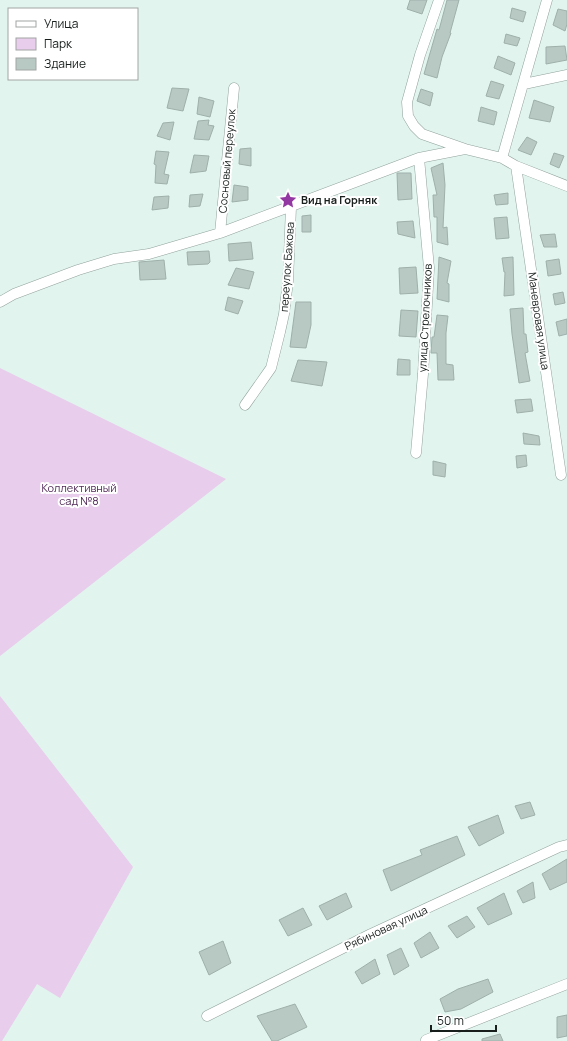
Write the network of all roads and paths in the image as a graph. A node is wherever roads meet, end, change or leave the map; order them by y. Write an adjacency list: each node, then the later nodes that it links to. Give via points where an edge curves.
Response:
1 (439, 0): 6 (street, via 406,102 408,116 422,134)
2 (547, 0): 4 (street)
3 (567, 75): 4 (street)
4 (524, 84): 8 (street)
5 (234, 88): 12 (street, Сосновый переулок)
6 (465, 149): 7 (street); 8 (street)
7 (419, 158): 11 (street); 15 (street, улица Стрелочников, via 429,268)
8 (502, 158): 9 (street)
9 (516, 166): 10 (street); 16 (street, Маневровая улица)
10 (567, 186)
11 (291, 207): 12 (street, переулок Бажова); 14 (street, переулок Бажова, via 288,281 280,332 270,368)
12 (220, 233): 13 (street, переулок Бажова, via 149,254 114,259 78,270 14,294)
13 (0, 302)
14 (245, 405)
15 (416, 454)
16 (561, 475)
17 (567, 845): 19 (street, Рябиновая улица, via 371,934)
18 (567, 984): 20 (street)
19 (207, 1016)
20 (426, 1040)

